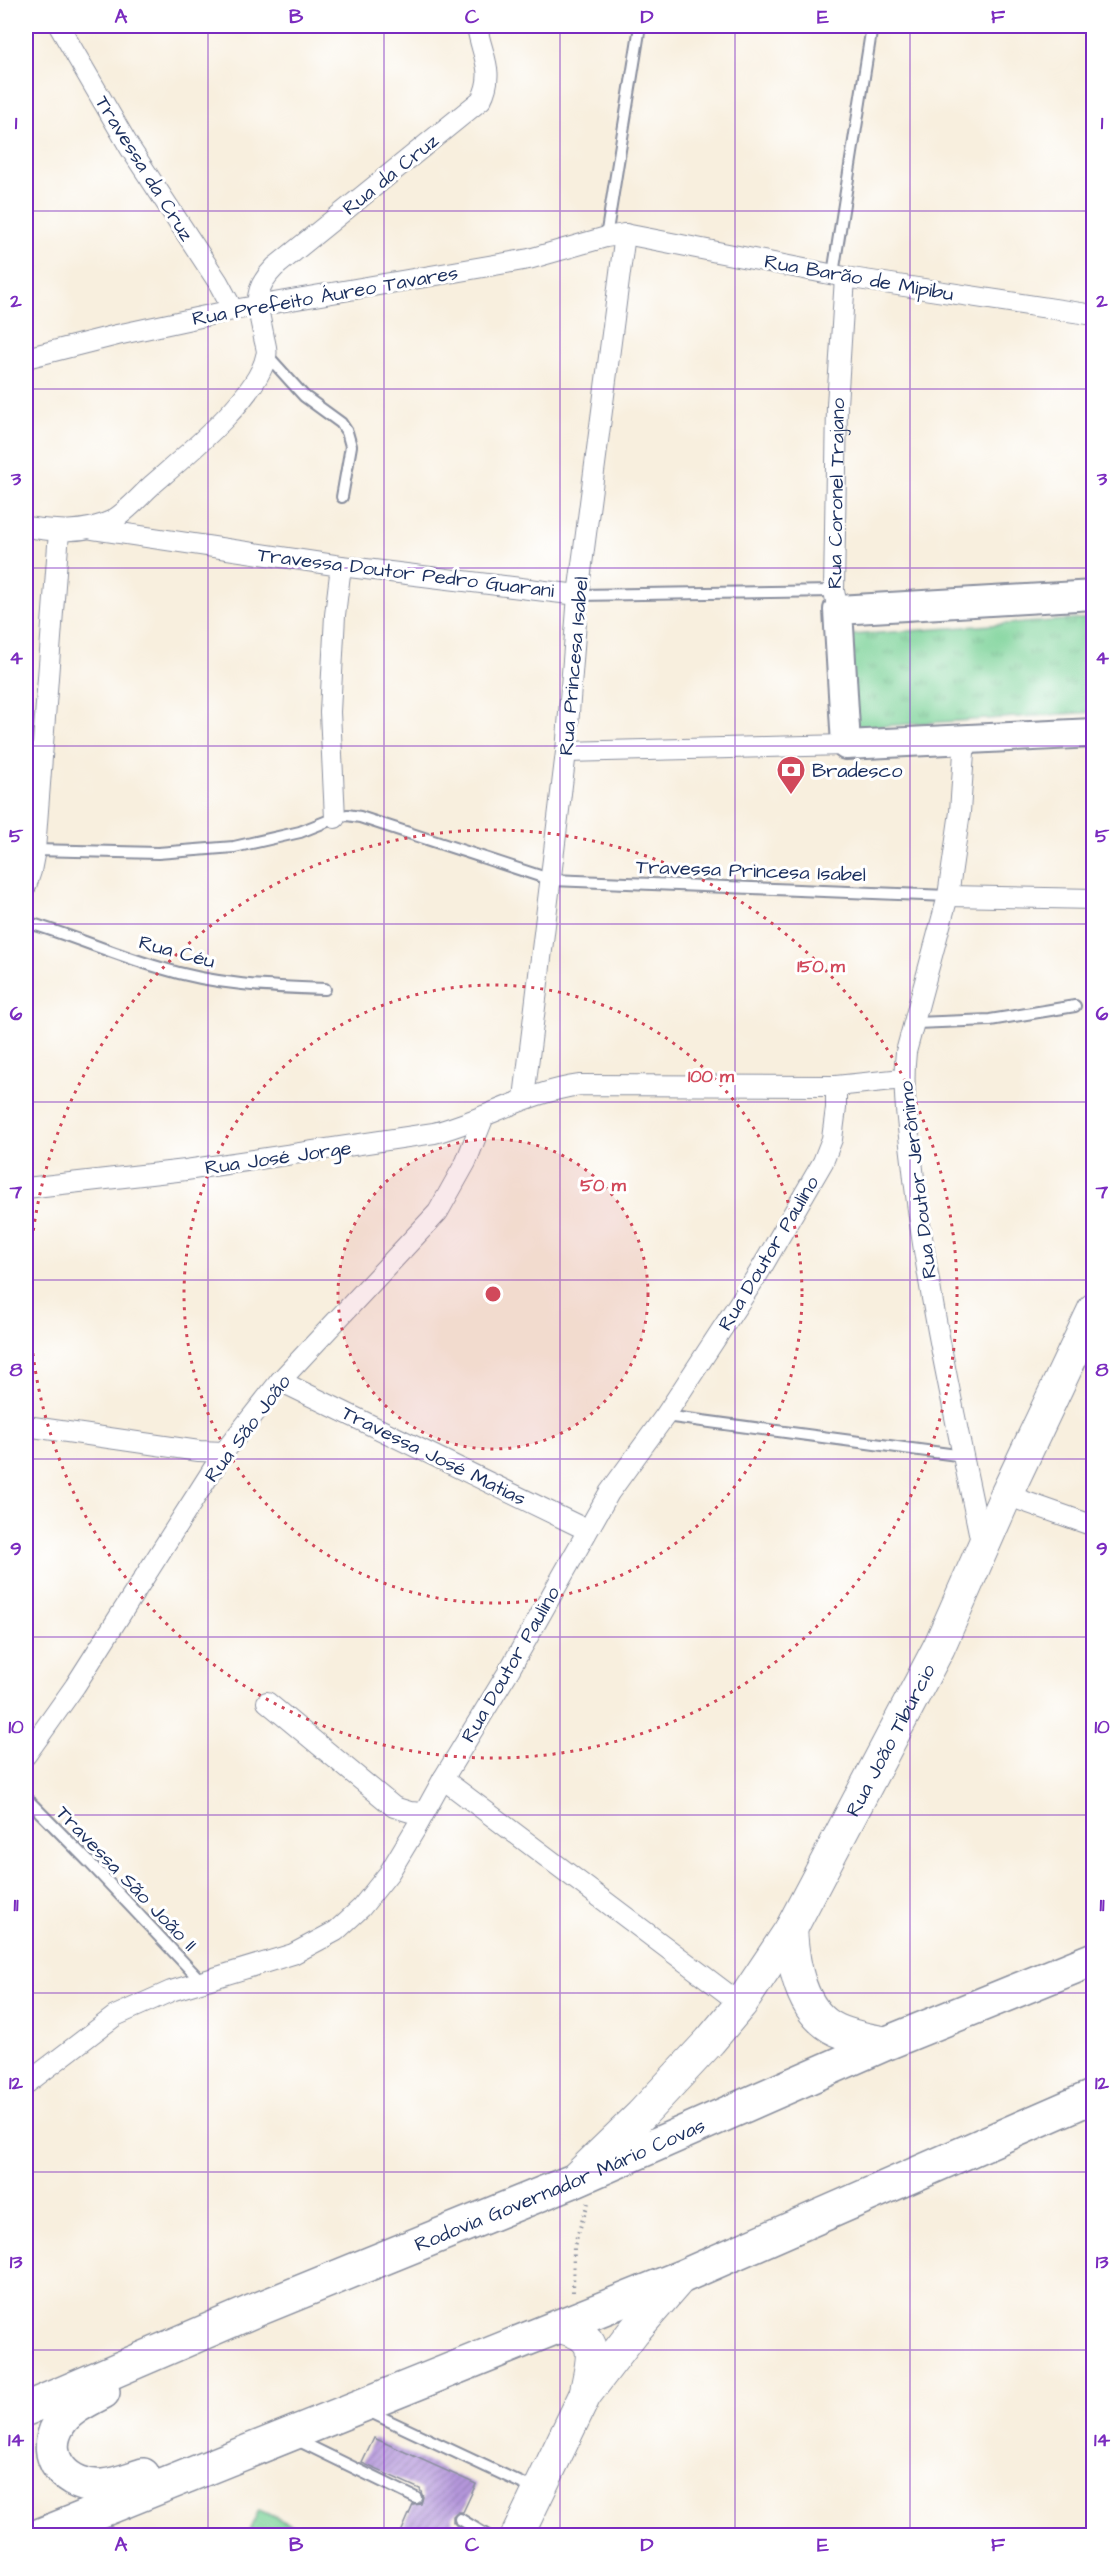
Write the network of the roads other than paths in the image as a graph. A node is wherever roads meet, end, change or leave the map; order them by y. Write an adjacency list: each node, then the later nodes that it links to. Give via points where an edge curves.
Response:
1 (59, 26): 8 (street, Travessa da Cruz)
2 (477, 26): 7 (street, Rua da Cruz, via 489,74 481,100 262,279)
3 (640, 26): 5 (lane, Rua Princesa Isabel)
4 (872, 26): 6 (lane)
5 (616, 236): 6 (street, Rua Barão de Mipibu); 7 (street, Rua Prefeito Áureo Tavares, via 529,259); 17 (street, Rua Princesa Isabel)
6 (839, 275): 9 (street, Rua Barão de Mipibu); 19 (street, Rua Coronel Trajano)
7 (258, 307): 8 (street, Rua Prefeito Áureo Tavares); 10 (street)
8 (232, 310): 11 (street, Rua Prefeito Áureo Tavares)
9 (1094, 315)
10 (267, 355): 12 (lane, via 304,396 341,423 347,432 351,446); 14 (street, via 252,384 219,423 118,516)
11 (26, 358)
12 (342, 497)
13 (26, 527): 15 (street)
14 (87, 528): 15 (street); 16 (street, Travessa Doutor Pedro Guarani)
15 (59, 532): 25 (street)
16 (341, 566): 17 (street, Travessa Doutor Pedro Guarani); 24 (street, via 334,615 330,712)
17 (578, 595): 19 (lane, Travessa Doutor Pedro Guarani); 23 (street, Rua Princesa Isabel)
18 (1094, 595): 19 (street)
19 (836, 600): 22 (street, Rua Coronel Trajano)
20 (1094, 733): 21 (street)
21 (965, 738): 22 (street); 28 (street, Rua Doutor Jerônimo)
22 (846, 745): 23 (street)
23 (566, 752): 26 (street, Rua Princesa Isabel)
24 (335, 818): 25 (lane, via 300,832 234,847 158,853); 26 (lane, Travessa Princesa Isabel, via 360,817)
25 (35, 850): 27 (street)
26 (552, 880): 28 (lane, Travessa Princesa Isabel); 36 (street, Rua Princesa Isabel)
27 (26, 886)
28 (948, 896): 29 (street); 33 (street, Rua Doutor Jerônimo)
29 (1094, 899)
30 (26, 922): 31 (lane, Rua Céu, via 193,976 238,985)
31 (325, 989)
32 (1075, 1006): 33 (lane, via 990,1020)
33 (916, 1023): 34 (street, Rua Doutor Jerônimo, via 906,1052)
34 (903, 1079): 35 (street, Rua José Jorge); 44 (street, Rua Doutor Jerônimo, via 927,1270)
35 (836, 1086): 36 (street, Rua José Jorge, via 579,1085); 41 (street, Rua Doutor Paulino, via 832,1139 823,1162 758,1274)
36 (524, 1098): 37 (street, Rua José Jorge)
37 (484, 1116): 38 (street, Rua José Jorge, via 434,1133 359,1145); 40 (street, Rua São João, via 466,1162 438,1212)
38 (26, 1188)
39 (1094, 1309): 45 (main road, Rua João Tibúrcio)
40 (280, 1381): 43 (street, Rua São João); 47 (street, Travessa José Matias)
41 (665, 1416): 44 (lane); 47 (street, Rua Doutor Paulino)
42 (26, 1426): 43 (street)
43 (224, 1452): 50 (street, Rua São João, via 75,1686)
44 (964, 1456): 48 (street, Rua Doutor Jerônimo)
45 (1006, 1495): 46 (street); 48 (main road, Rua João Tibúrcio)
46 (1094, 1526)
47 (587, 1530): 51 (street, Rua Doutor Paulino)
48 (983, 1550): 54 (main road, Rua João Tibúrcio, via 939,1647)
49 (267, 1702): 53 (street, via 394,1807)
50 (26, 1755)
51 (443, 1779): 53 (street, Rua Doutor Paulino); 57 (street)
52 (26, 1798): 56 (lane, Travessa São João II)
53 (423, 1813): 56 (street, Rua Doutor Paulino, via 388,1873 361,1908 336,1931 293,1954)
54 (791, 1929): 57 (main road, Rua João Tibúrcio); 58 (main road, via 797,1976 818,2016 836,2030)
55 (1094, 1959): 58 (highway, Rodovia Governador Mário Covas)
56 (202, 1982): 59 (street, Rua Doutor Paulino, via 115,2016)
57 (741, 2004): 61 (main road, Rua João Tibúrcio)
58 (887, 2043): 61 (highway, Rodovia Governador Mário Covas)
59 (26, 2085)
60 (1094, 2096): 62 (highway)
61 (587, 2175): 64 (highway, Rodovia Governador Mário Covas)
62 (681, 2277): 63 (highway); 65 (main road)
63 (565, 2325): 65 (main road, via 582,2334 590,2345 592,2356); 66 (highway)
64 (174, 2345): 67 (highway, Rodovia Governador Mário Covas); 68 (highway, via 138,2372 78,2406 60,2422 52,2438 52,2455 61,2473 72,2481 103,2486)
65 (585, 2395): 69 (main road)
66 (359, 2407): 68 (highway); 69 (lane)
67 (26, 2409)
68 (273, 2439): 70 (lane); 72 (highway)
69 (539, 2491): 74 (main road)
70 (416, 2498)
71 (460, 2519): 73 (lane)
72 (38, 2535)
73 (488, 2535)
74 (517, 2535)

